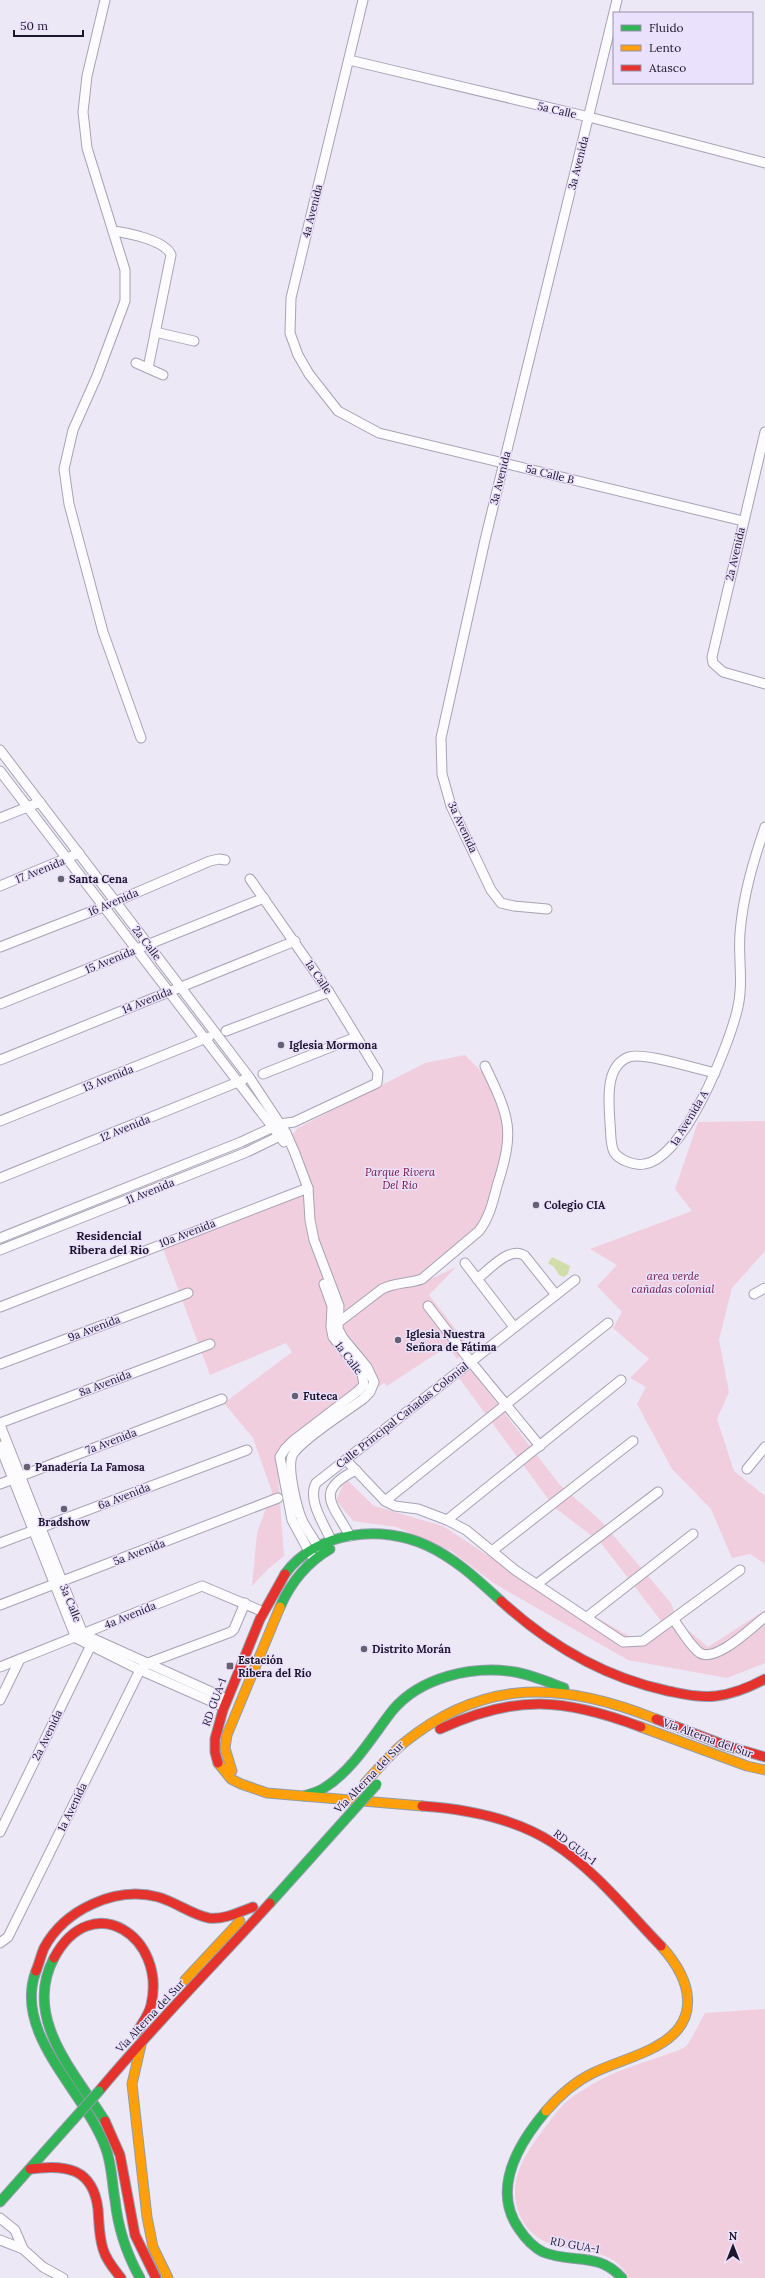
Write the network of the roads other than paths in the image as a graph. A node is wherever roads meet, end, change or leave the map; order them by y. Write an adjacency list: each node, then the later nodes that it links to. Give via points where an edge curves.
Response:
1 (105, 0): 9 (street, via 86,76 83,112 87,148)
2 (363, 0): 6 (street, 4a Avenida)
3 (617, 0): 4 (street, 3a Avenida)
4 (614, 12)
5 (613, 17): 7 (street, 3a Avenida)
6 (349, 60): 7 (street, 5a Calle); 15 (street, 4a Avenida, via 291,298 290,333 298,355 309,374)
7 (589, 117): 8 (street, 5a Calle); 17 (street, 3a Avenida)
8 (765, 163)
9 (113, 231): 10 (street, via 161,244 169,249 171,263); 20 (street, via 125,270 125,301 97,376 73,430 64,469 69,504 103,632)
10 (154, 332): 11 (street); 13 (street)
11 (194, 341)
12 (136, 363): 13 (street)
13 (148, 368): 14 (street)
14 (163, 375)
15 (338, 411): 17 (street, 5a Calle B, via 379,433)
16 (765, 432): 18 (street, 2a Avenida)
17 (504, 463): 18 (street, 5a Calle B); 35 (street, 3a Avenida, via 441,738 442,774 451,806 491,890 501,903)
18 (743, 521): 19 (street, 2a Avenida, via 712,657 713,663 723,672)
19 (765, 684)
20 (141, 738)
21 (2, 756): 23 (street, 2a Calle)
22 (0, 772): 24 (street, 2a Calle)
23 (40, 802): 24 (street); 27 (street, 2a Calle)
24 (27, 807): 25 (street); 28 (street, 2a Calle)
25 (0, 818)
26 (765, 827): 50 (street, 1a Avenida A, via 746,891 740,934 742,970 737,1010 723,1057)
27 (79, 853): 28 (street, 17 Avenida); 33 (street, 2a Calle)
28 (66, 859): 31 (street, 17 Avenida); 34 (street, 2a Calle)
29 (225, 860): 33 (street, 16 Avenida, via 210,862)
30 (250, 879): 32 (street, 1a Calle)
31 (0, 886)
32 (264, 898): 36 (street, 1a Calle); 37 (street, 15 Avenida)
33 (116, 901): 34 (street, 16 Avenida); 37 (street, 2a Calle)
34 (103, 907): 38 (street, 16 Avenida); 39 (street, 2a Calle)
35 (547, 909)
36 (295, 941): 40 (street, 14 Avenida); 42 (street, 1a Calle)
37 (148, 944): 39 (street, 15 Avenida); 40 (street, 2a Calle)
38 (0, 946)
39 (135, 950): 41 (street, 2a Calle); 43 (street, 15 Avenida)
40 (180, 986): 41 (street, 14 Avenida); 45 (street, 2a Calle)
41 (167, 992): 47 (street, 2a Calle); 48 (street, 14 Avenida)
42 (329, 992): 44 (street); 46 (street, 1a Calle)
43 (0, 1004)
44 (226, 1032)
45 (216, 1033): 47 (street, 13 Avenida); 52 (street, 2a Calle)
46 (356, 1037): 51 (street); 53 (street, 1a Calle, via 378,1072)
47 (205, 1038): 54 (street, 2a Calle); 55 (street, 13 Avenida)
48 (0, 1060)
49 (485, 1066): 73 (street, via 504,1105 508,1135 505,1162 485,1222 479,1231 422,1279 382,1289)
50 (715, 1073): 50 (street, 1a Avenida A, via 644,1056 628,1058 619,1065 611,1077 608,1092 611,1145 615,1154 630,1163 643,1165 652,1163 670,1150 698,1107)
51 (263, 1074)
52 (250, 1077): 54 (street, 12 Avenida); 57 (street, 2a Calle)
53 (379, 1080): 56 (street, 11 Avenida, via 375,1086)
54 (239, 1082): 57 (street, 2a Calle); 59 (street, 12 Avenida)
55 (0, 1121)
56 (294, 1122): 57 (street, 11 Avenida); 58 (street, 11 Avenida)
57 (277, 1125): 58 (street, 2a Calle); 61 (street, 11 Avenida)
58 (285, 1138): 60 (street, 1a Calle); 62 (street, 11 Avenida)
59 (0, 1178)
60 (305, 1188): 71 (street, 10a Avenida); 73 (street, 1a Calle, via 307,1235 332,1306)
61 (0, 1238)
62 (0, 1250)
63 (465, 1263): 64 (street)
64 (477, 1279): 69 (street, via 510,1254 518,1253 525,1256); 74 (street)
65 (575, 1280): 69 (street, Calle Principal Cañadas Colonial)
66 (765, 1288): 68 (street)
67 (188, 1293): 77 (street, 9a Avenida)
68 (754, 1294)
69 (556, 1295): 74 (street, Calle Principal Cañadas Colonial)
70 (428, 1306): 76 (street)
71 (0, 1307)
72 (608, 1323): 81 (street)
73 (334, 1326): 79 (street, 1a Calle, via 371,1373)
74 (514, 1327): 76 (street, Calle Principal Cañadas Colonial)
75 (210, 1344): 82 (street, 8a Avenida)
76 (470, 1362): 81 (street); 88 (street, Calle Principal Cañadas Colonial)
77 (0, 1364)
78 (621, 1380): 85 (street)
79 (369, 1386): 102 (street, via 363,1399 297,1450 291,1458 296,1501 302,1519); 103 (street, 1a Calle, via 294,1440 280,1457 292,1520)
80 (222, 1399): 91 (street, 7a Avenida)
81 (505, 1405): 85 (street); 95 (street)
82 (0, 1424): 91 (street, 3a Calle)
83 (633, 1441): 104 (street)
84 (0, 1446): 91 (street, 3a Calle)
85 (540, 1446): 96 (street)
86 (765, 1446): 89 (street)
87 (247, 1450): 97 (street, 6a Avenida)
88 (346, 1460): 90 (street); 100 (street, Calle Principal Cañadas Colonial, via 316,1483 313,1492)
89 (746, 1469)
90 (356, 1470): 95 (street); 99 (street, Calle Principal Cañadas Colonial, via 339,1478 330,1495)
91 (16, 1477): 92 (street, 7a Avenida); 97 (street, 3a Calle)
92 (0, 1484)
93 (658, 1492): 108 (street)
94 (278, 1498): 107 (street, 5a Avenida)
95 (385, 1501): 96 (street, via 394,1506 418,1509)
96 (447, 1520): 104 (street, via 466,1530)
97 (37, 1528): 101 (street, 6a Avenida); 107 (street, 3a Calle)
98 (693, 1534): 112 (street)
99 (350, 1536): 100 (main road, RD GUA-1); 102 (main road, RD GUA-1); 122 (main road, RD GUA-1, via 397,1535 421,1542 439,1551 486,1586 546,1638 597,1668 628,1680 700,1696 735,1692)
100 (331, 1540): 102 (main road, RD GUA-1)
101 (0, 1542)
102 (319, 1549): 103 (main road, RD GUA-1); 105 (main road, RD GUA-1)
103 (308, 1550): 105 (street, 1a Calle); 111 (main road, RD GUA-1, via 291,1566)
104 (492, 1551): 108 (street)
105 (314, 1558): 117 (main road, RD GUA-1, via 287,1592)
106 (740, 1570): 114 (street)
107 (58, 1582): 110 (street, 5a Avenida); 115 (street, 3a Calle)
108 (537, 1584): 112 (street)
109 (245, 1603): 111 (street, 4a Avenida); 115 (street, 4a Avenida, via 202,1586); 119 (street, via 234,1629 230,1632)
110 (0, 1605)
111 (262, 1608): 117 (main road, via 257,1637); 126 (main road, RD GUA-1)
112 (587, 1617): 114 (street, via 618,1639 630,1643 642,1641)
113 (765, 1617): 114 (street, via 719,1653 709,1656 699,1653)
114 (673, 1619)
115 (79, 1636): 116 (street, 3a Calle); 118 (street, 4a Avenida)
116 (92, 1642): 119 (street, 3a Calle); 121 (street, 3a Calle); 134 (street, 2a Avenida)
117 (260, 1654): 124 (main road, RD GUA-1)
118 (20, 1659): 120 (street, 4a Avenida); 125 (street)
119 (148, 1663): 121 (street); 126 (street, 3a Calle)
120 (0, 1667)
121 (140, 1670): 126 (street, 3a Calle); 138 (street, 1a Avenida, via 8,1937)
122 (765, 1679)
123 (582, 1695): 129 (main road, Vía Alterna del Sur, via 616,1703 683,1730); 133 (main road, via 531,1675 502,1670 472,1672 435,1681 400,1704 350,1764 328,1786); 135 (main road, Vía Alterna del Sur, via 535,1690 496,1694 477,1700 437,1720 404,1742)
124 (242, 1697): 126 (main road); 127 (main road, RD GUA-1)
125 (0, 1700)
126 (226, 1702): 127 (main road); 132 (main road, RD GUA-1, via 215,1734 216,1756 222,1772)
127 (230, 1726): 132 (main road, via 225,1748 226,1756)
128 (416, 1746): 130 (main road, Vía Alterna del Sur, via 462,1718 501,1706 533,1703 574,1706 612,1715)
129 (765, 1757)
130 (765, 1770)
131 (380, 1781): 139 (main road, Vía Alterna del Sur, bridge, via 282,1891)
132 (238, 1784): 133 (main road, RD GUA-1, via 267,1793)
133 (304, 1796): 152 (main road, RD GUA-1, via 438,1807 493,1818 522,1827 552,1842 584,1866 677,1967 688,1997 687,2012 680,2027 659,2045 590,2074 555,2099 524,2141 512,2164 507,2183 507,2203 514,2223 530,2242 543,2252 592,2259 607,2264)
134 (0, 1832)
135 (286, 1870)
136 (262, 1897): 137 (main road, Vía Alterna del Sur)
137 (253, 1907): 139 (main road, Vía Alterna del Sur); 149 (main road, Vía Alterna del Sur, via 228,1916 212,1918 196,1914 159,1896 114,1896 89,1905 67,1919 49,1940 37,1962 31,1988 38,2035 51,2060 93,2122 106,2148 117,2221 124,2248)
138 (1, 1943)
139 (138, 2035): 142 (main road, Vía Alterna del Sur, bridge, via 99,2091); 150 (main road, Vía Alterna del Sur, via 151,2007 154,1988 151,1966 139,1942 127,1930 108,1923 94,1923 74,1932 60,1947 49,1967 43,1990 44,2012 61,2054 104,2116 117,2145 125,2173 131,2220 141,2250); 151 (main road, via 132,2084 146,2217 153,2247)
140 (92, 2084): 141 (main road)
141 (70, 2107)
142 (27, 2172): 143 (main road, Vía Alterna del Sur); 148 (main road, via 54,2165 71,2169 92,2185 103,2251)
143 (0, 2202)
144 (0, 2218): 146 (street, via 15,2230)
145 (0, 2240): 146 (street)
146 (23, 2249): 147 (street, via 43,2267)
147 (63, 2278)
148 (122, 2278)
149 (140, 2278)
150 (156, 2278)
151 (167, 2278)
152 (622, 2278)

